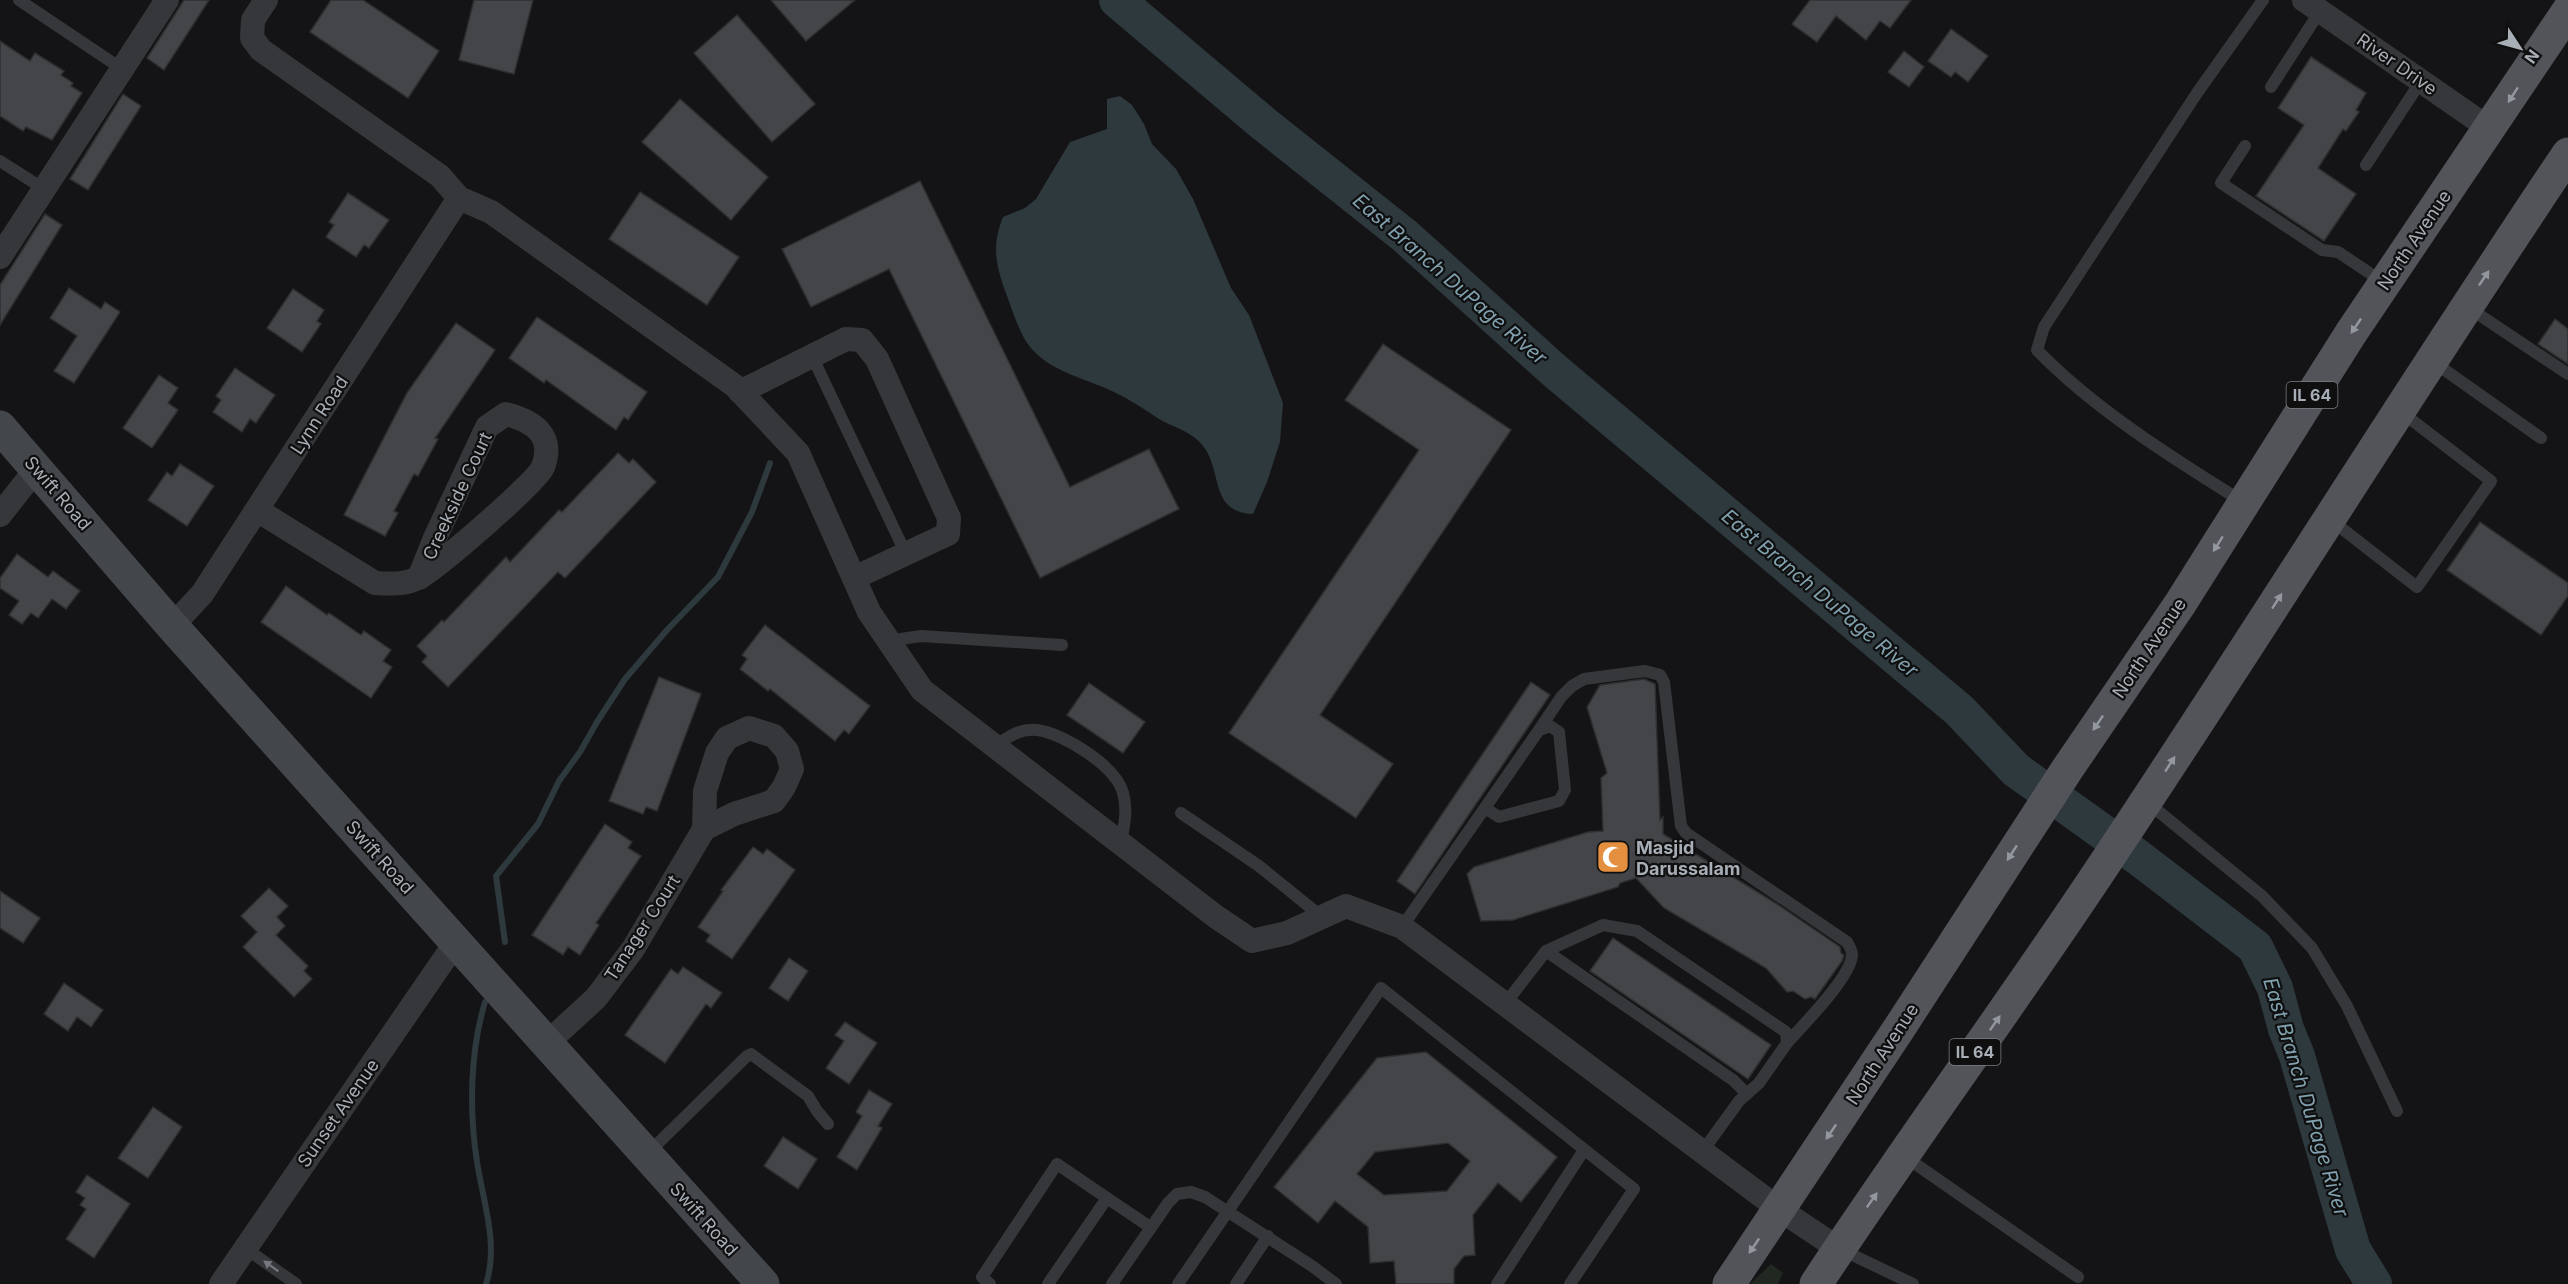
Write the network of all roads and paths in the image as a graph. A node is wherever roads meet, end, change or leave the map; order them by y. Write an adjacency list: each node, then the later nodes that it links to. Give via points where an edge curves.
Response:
1 (19, 0): 7 (lane)
2 (167, 0): 7 (street)
3 (267, 0): 16 (street, via 254,20 252,38 261,50 440,176)
4 (2263, 0): 28 (lane, via 2197,93 2044,327 2037,350 2060,373 2159,448)
5 (2312, 6): 8 (street, River Drive); 9 (lane)
6 (2568, 11): 10 (main road, North Avenue / IL 64, one-way to 10)
7 (122, 69): 15 (street)
8 (2421, 81): 10 (street, River Drive); 14 (lane)
9 (2271, 87)
10 (2490, 129): 18 (main road, North Avenue / IL 64)
11 (2245, 146): 18 (lane, via 2221,183 2322,250 2338,252)
12 (2566, 160): 19 (main road, IL 64, one-way to 12)
13 (0, 161): 15 (lane)
14 (2366, 165)
15 (44, 189): 17 (street)
16 (459, 198): 23 (street, via 490,212); 29 (street, Lynn Road)
17 (0, 257)
18 (2385, 284): 28 (main road, North Avenue / IL 64, one-way to 28)
19 (2466, 306): 21 (main road, IL 64); 22 (lane)
20 (813, 356): 23 (street); 32 (lane); 32 (street, via 846,339 862,340 877,359 949,518 948,534)
21 (2431, 360): 24 (main road, IL 64); 26 (lane)
22 (2568, 374)
23 (741, 392): 34 (street, via 798,453)
24 (2399, 411): 31 (main road, IL 64); 31 (lane, via 2491,481 2417,586)
25 (0, 427): 27 (street, Swift Road)
26 (2541, 438)
27 (37, 468): 30 (street); 35 (street, Swift Road)
28 (2244, 503): 60 (main road, North Avenue / IL 64, one-way to 60)
29 (257, 510): 33 (street, Creekside Court, via 375,583 396,585); 35 (street, Lynn Road, via 196,603)
30 (0, 515)
31 (2330, 520): 40 (main road, IL 64, one-way to 31)
32 (906, 554): 34 (street)
33 (419, 578): 33 (street, Creekside Court, via 483,527 542,470 547,452 543,436 527,419 506,414 487,427)
34 (854, 578): 36 (street, via 869,612)
35 (172, 626): 47 (street, Swift Road)
36 (888, 640): 37 (lane, via 921,636); 39 (street, via 922,690)
37 (1062, 645)
38 (1539, 730): 41 (lane); 41 (lane, via 1550,726 1559,732 1565,790 1559,801 1499,817); 50 (lane, via 1562,697 1584,680 1646,671 1660,675 1681,826 1850,946 1851,960 1838,983)
39 (995, 746): 44 (street); 44 (lane, via 1017,732 1036,730 1062,738 1107,768 1123,791 1126,813)
40 (2146, 801): 53 (lane, via 2262,896 2312,948 2347,1006); 58 (main road, IL 64, one-way to 40)
41 (1485, 808): 46 (lane)
42 (1181, 813): 45 (lane, via 1259,866)
43 (704, 829): 51 (street, Tanager Court, via 633,949 596,998)
44 (1121, 843): 45 (street, via 1252,941 1287,933)
45 (1322, 917): 46 (street, via 1346,906)
46 (1402, 927): 49 (street)
47 (456, 942): 51 (street, Swift Road); 64 (street, Sunset Avenue)
48 (1546, 951): 49 (lane); 50 (lane, via 1603,925 1637,931 1786,1032); 52 (lane)
49 (1505, 1004): 56 (street)
50 (1787, 1043): 52 (lane)
51 (546, 1044): 57 (street, Swift Road)
52 (1747, 1094): 56 (lane)
53 (2397, 1111)
54 (828, 1124): 57 (lane, via 808,1096 751,1054)
55 (1584, 1150): 61 (lane, via 1381,988); 76 (lane); 77 (lane, via 1634,1189)
56 (1702, 1152): 60 (street)
57 (646, 1155): 69 (street, Swift Road)
58 (1903, 1155): 65 (main road, IL 64, one-way to 58); 66 (lane)
59 (1107, 1198): 62 (lane); 70 (lane, via 1058,1164 982,1277); 71 (lane)
60 (1779, 1209): 65 (street); 78 (main road, North Avenue / IL 64, one-way to 78)
61 (1226, 1210): 62 (lane, via 1191,1192 1177,1194); 63 (lane); 73 (lane)
62 (1150, 1227): 72 (lane)
63 (1268, 1236): 74 (lane); 75 (lane)
64 (245, 1248): 67 (street, Sunset Avenue); 68 (lane, one-way to 64)
65 (1839, 1249): 79 (main road, IL 64); 80 (lane)
66 (2078, 1277)
67 (221, 1284)
68 (296, 1284)
69 (763, 1284)
70 (990, 1284)
71 (1048, 1284)
72 (1112, 1284)
73 (1178, 1284)
74 (1236, 1284)
75 (1336, 1284)
76 (1497, 1284)
77 (1570, 1284)
78 (1729, 1284)
79 (1816, 1284)
80 (1913, 1284)

